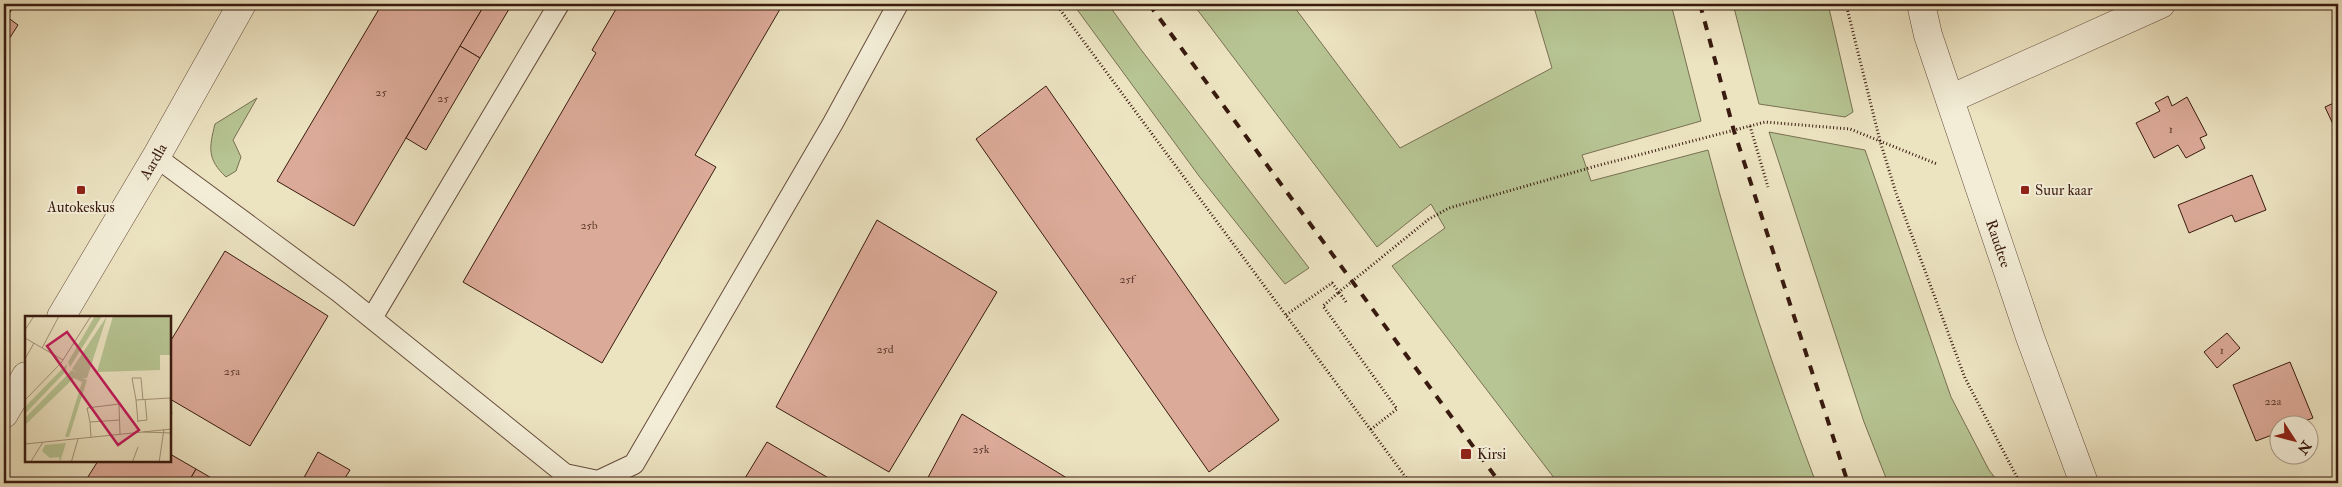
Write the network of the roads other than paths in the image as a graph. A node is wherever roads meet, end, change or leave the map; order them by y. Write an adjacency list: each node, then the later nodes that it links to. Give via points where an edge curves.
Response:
1 (242, 4): 7 (street, Aardla)
2 (559, 4): 9 (lane)
3 (898, 4): 9 (lane, via 834,123 634,464 598,481 565,474)
4 (1920, 4): 6 (street, Raudtee)
5 (2161, 4): 6 (street)
6 (1950, 99): 12 (street, Raudtee, via 2030,337)
7 (156, 157): 8 (street, Aardla); 9 (lane)
8 (62, 316)
9 (372, 318)
10 (25, 378): 11 (street)
11 (4, 414)
12 (2084, 483)

